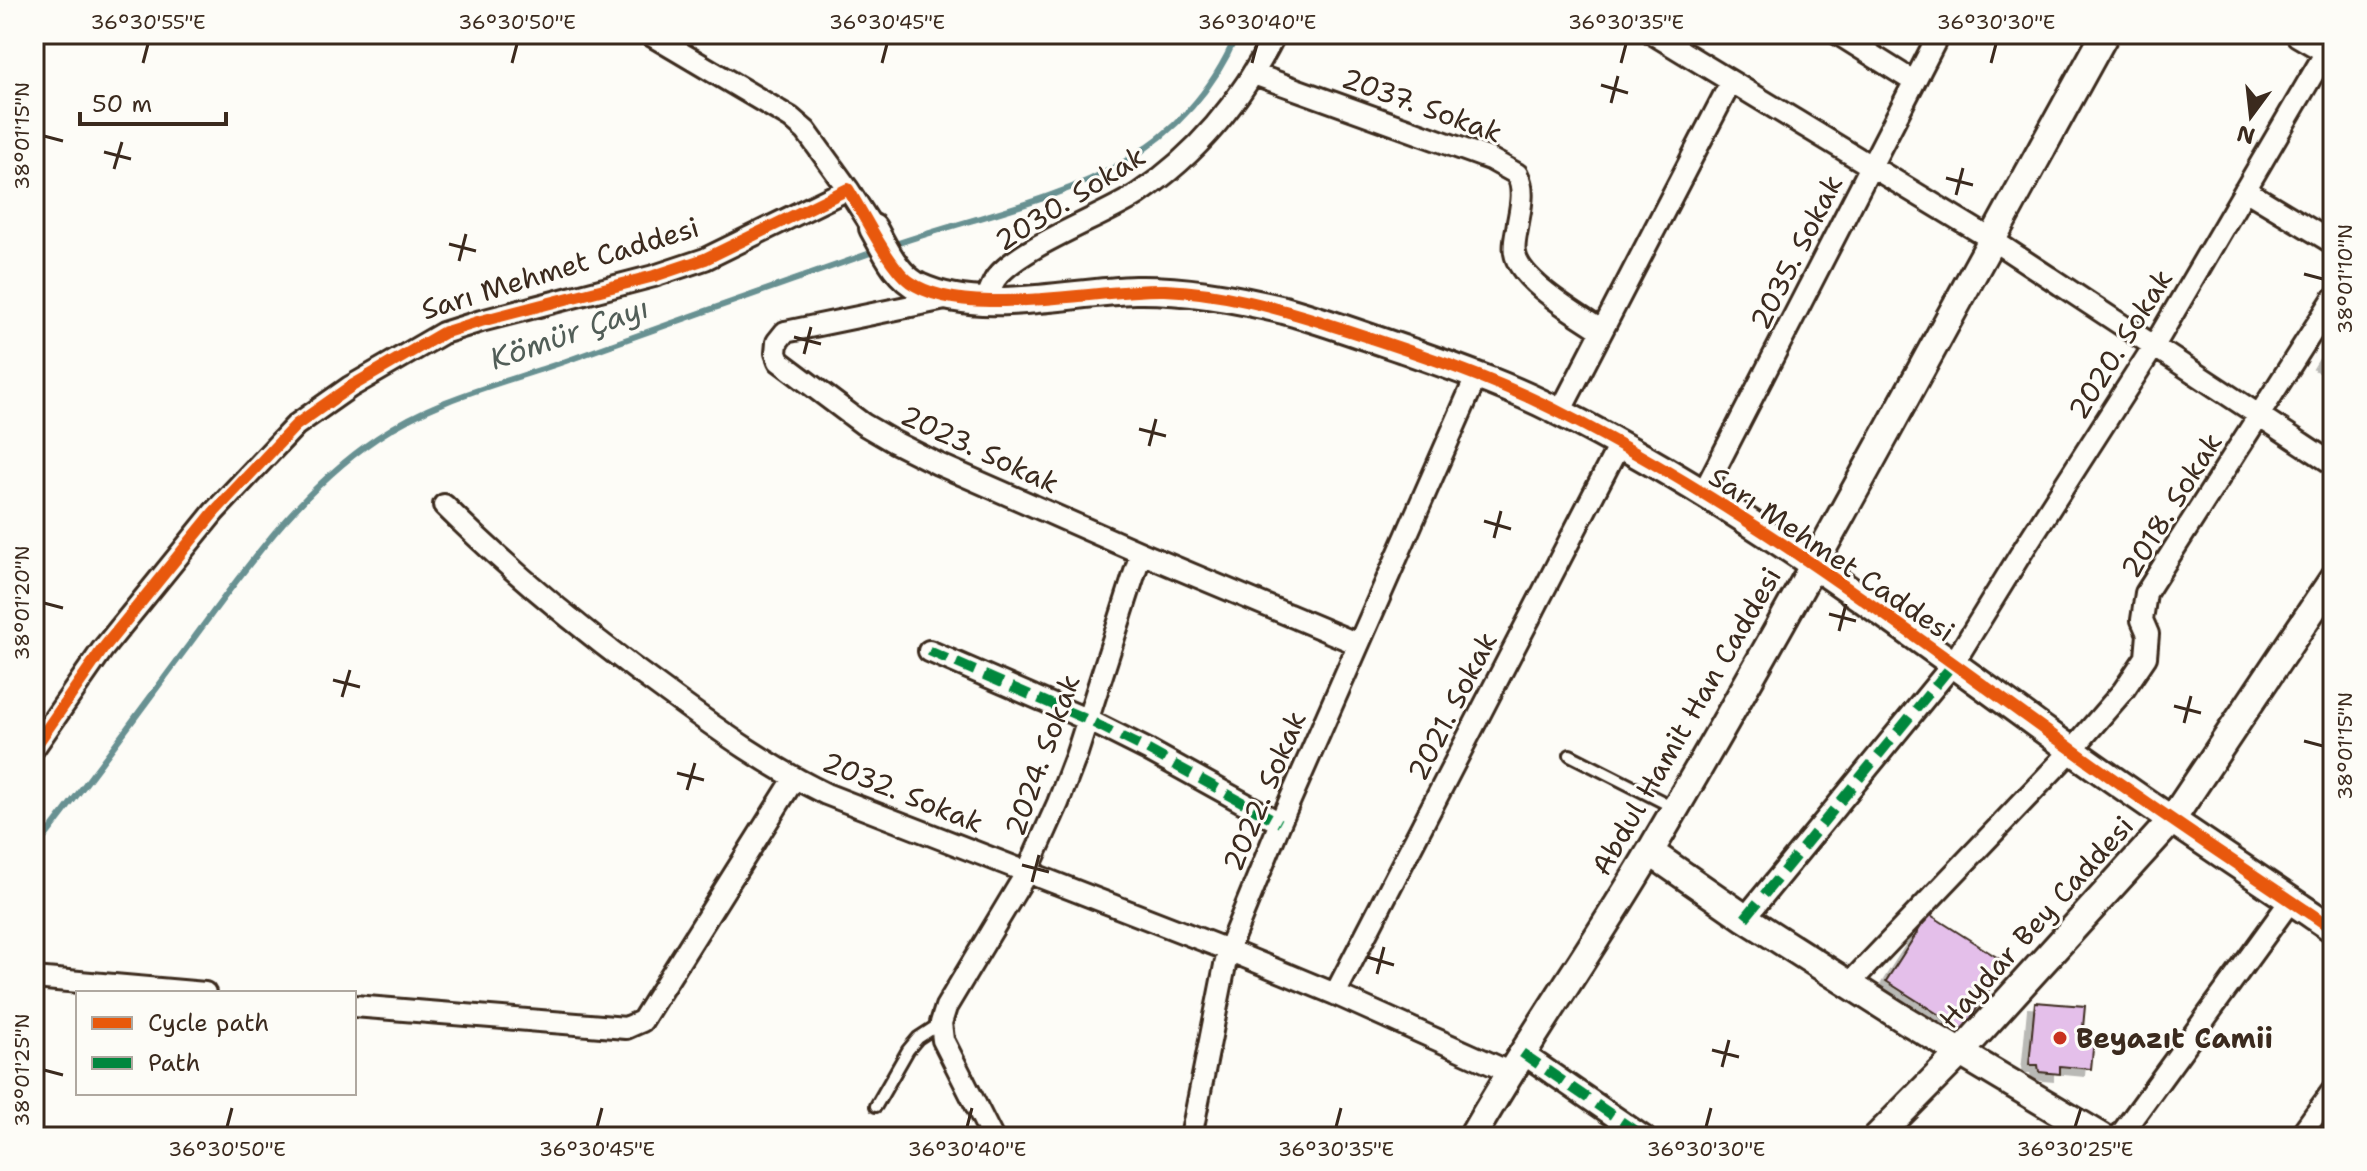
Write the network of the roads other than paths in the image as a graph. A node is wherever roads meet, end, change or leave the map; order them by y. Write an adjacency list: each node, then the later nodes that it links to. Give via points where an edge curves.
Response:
1 (649, 34): 13 (street, via 791,118)
2 (1275, 34): 9 (street, 2030. Sokak)
3 (1653, 34): 11 (street)
4 (1838, 34): 10 (street)
5 (1939, 34): 10 (street, 2035. Sokak)
6 (2105, 34): 16 (street, Abdul Hamit Han Caddesi)
7 (2300, 34): 8 (street)
8 (2330, 52): 14 (street, 2020. Sokak)
9 (1254, 74): 20 (street, 2030. Sokak, via 1223,119 1187,154 1138,194 1019,258 996,278); 21 (street, 2037. Sokak, via 1490,159 1517,174 1522,192 1515,254 1520,267)
10 (1913, 81): 12 (street, 2035. Sokak)
11 (1731, 82): 12 (street); 21 (street)
12 (1870, 168): 16 (street); 28 (street, 2035. Sokak)
13 (848, 189): 15 (street, Sarı Mehmet Caddesi); 37 (street, Sarı Mehmet Caddesi, via 705,259 443,333 350,387 296,425 214,512 102,650)
14 (2245, 190): 17 (street); 22 (street, 2020. Sokak)
15 (873, 228): 18 (street, Sarı Mehmet Caddesi, via 905,279)
16 (1991, 239): 22 (street); 31 (street, Abdul Hamit Han Caddesi)
17 (2333, 243)
18 (954, 298): 20 (street, Sarı Mehmet Caddesi); 30 (street, 2023. Sokak, via 785,332 776,353 801,378 894,442)
19 (2333, 299): 25 (street, 2018. Sokak)
20 (986, 300): 23 (street, Sarı Mehmet Caddesi, via 1136,290 1205,294 1287,311)
21 (1602, 331): 24 (street)
22 (2154, 346): 25 (street); 35 (street, 2020. Sokak)
23 (1477, 375): 24 (street, Sarı Mehmet Caddesi); 33 (street, 2022. Sokak)
24 (1560, 412): 26 (street, Sarı Mehmet Caddesi)
25 (2259, 416): 27 (street); 38 (street, 2018. Sokak, via 2146,593 2142,620 2148,645 2140,669)
26 (1619, 445): 28 (street, Sarı Mehmet Caddesi); 53 (street, 2021. Sokak)
27 (2333, 464)
28 (1702, 495): 31 (street, Sarı Mehmet Caddesi)
29 (444, 505): 40 (street, 2032. Sokak, via 610,652)
30 (1141, 553): 33 (street, 2023. Sokak); 36 (street, 2024. Sokak)
31 (1813, 565): 35 (street, Sarı Mehmet Caddesi); 41 (street, Abdul Hamit Han Caddesi)
32 (2333, 579): 42 (street, Haydar Bey Caddesi)
33 (1358, 644): 43 (street, 2022. Sokak)
34 (929, 651): 36 (street)
35 (1953, 664): 38 (street, Sarı Mehmet Caddesi); 47 (street, 2020. Sokak)
36 (1088, 720): 43 (street); 45 (street, 2024. Sokak)
37 (34, 748)
38 (2072, 750): 42 (street, Sarı Mehmet Caddesi); 51 (street, 2018. Sokak)
39 (1570, 755): 41 (lane)
40 (794, 779): 45 (street, 2032. Sokak); 54 (street, via 642,1021 626,1028)
41 (1675, 808): 44 (street, Abdul Hamit Han Caddesi)
42 (2171, 821): 46 (street, Sarı Mehmet Caddesi); 56 (street, Haydar Bey Caddesi)
43 (1280, 823): 49 (street, 2022. Sokak)
44 (1650, 852): 47 (street); 57 (street, Abdul Hamit Han Caddesi)
45 (1027, 872): 49 (street, 2032. Sokak); 55 (street, 2024. Sokak, via 958,984)
46 (2291, 900): 48 (street, Sarı Mehmet Caddesi); 66 (street)
47 (1745, 918): 51 (street)
48 (2333, 929)
49 (1228, 950): 53 (street); 62 (street)
50 (34, 978): 52 (street)
51 (1849, 984): 56 (street)
52 (182, 991)
53 (1335, 994): 57 (street)
54 (356, 1006)
55 (941, 1023): 59 (lane, via 908,1050); 61 (street, via 943,1040)
56 (1960, 1053): 60 (street); 65 (street, Haydar Bey Caddesi)
57 (1516, 1062): 63 (street, Abdul Hamit Han Caddesi); 64 (street)
58 (2333, 1090): 67 (street)
59 (876, 1106)
60 (2086, 1133)
61 (992, 1137)
62 (1191, 1137)
63 (1472, 1137)
64 (1644, 1137)
65 (1877, 1137)
66 (2119, 1137)
67 (2299, 1137)

